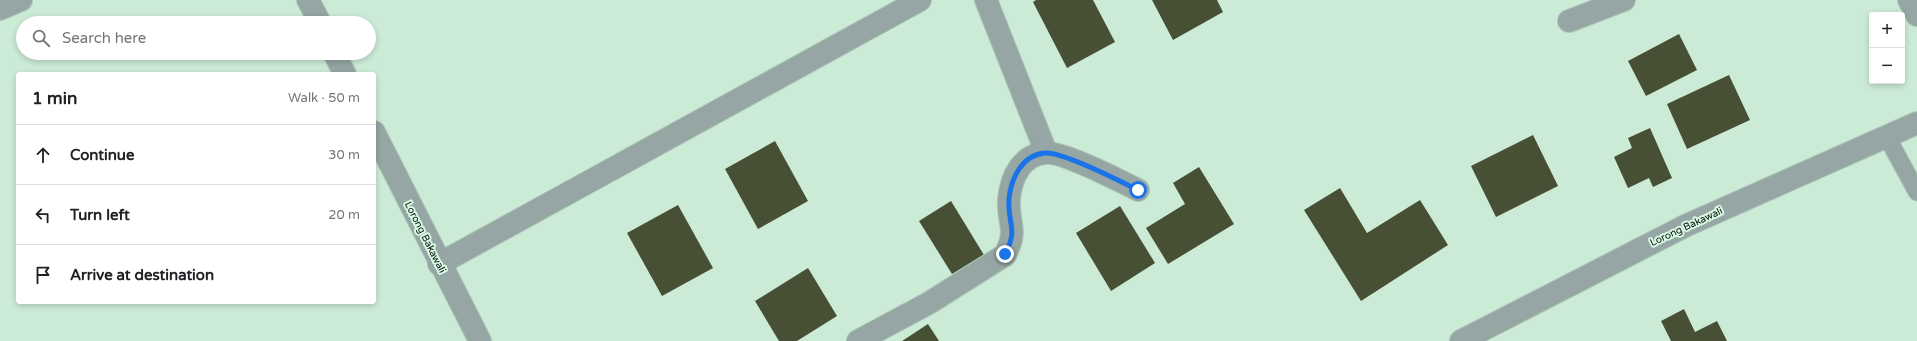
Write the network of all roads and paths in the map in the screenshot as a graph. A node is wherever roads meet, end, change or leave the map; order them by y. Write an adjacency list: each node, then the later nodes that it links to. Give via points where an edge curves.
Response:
1 (21, 0): 7 (street)
2 (308, 0): 8 (street)
3 (920, 0): 19 (street)
4 (986, 0): 16 (street)
5 (1624, 0): 10 (street)
6 (1909, 0): 9 (street)
7 (0, 9)
8 (316, 16)
9 (1917, 16)
10 (1569, 21)
11 (338, 60): 12 (street)
12 (344, 72)
13 (1917, 123): 15 (street, Lorong Bakawali)
14 (376, 136): 19 (street, Lorong Bakawali)
15 (1887, 137): 18 (lane); 22 (street, Lorong Bakawali, via 1684,226)
16 (1046, 152): 17 (street, via 1075,161); 21 (street, via 1030,157 1020,167 1010,185 1008,205 1013,231 1005,254 929,303)
17 (1138, 190)
18 (1917, 192)
19 (440, 264): 20 (street, Lorong Bakawali)
20 (480, 341)
21 (858, 341)
22 (1461, 341)

